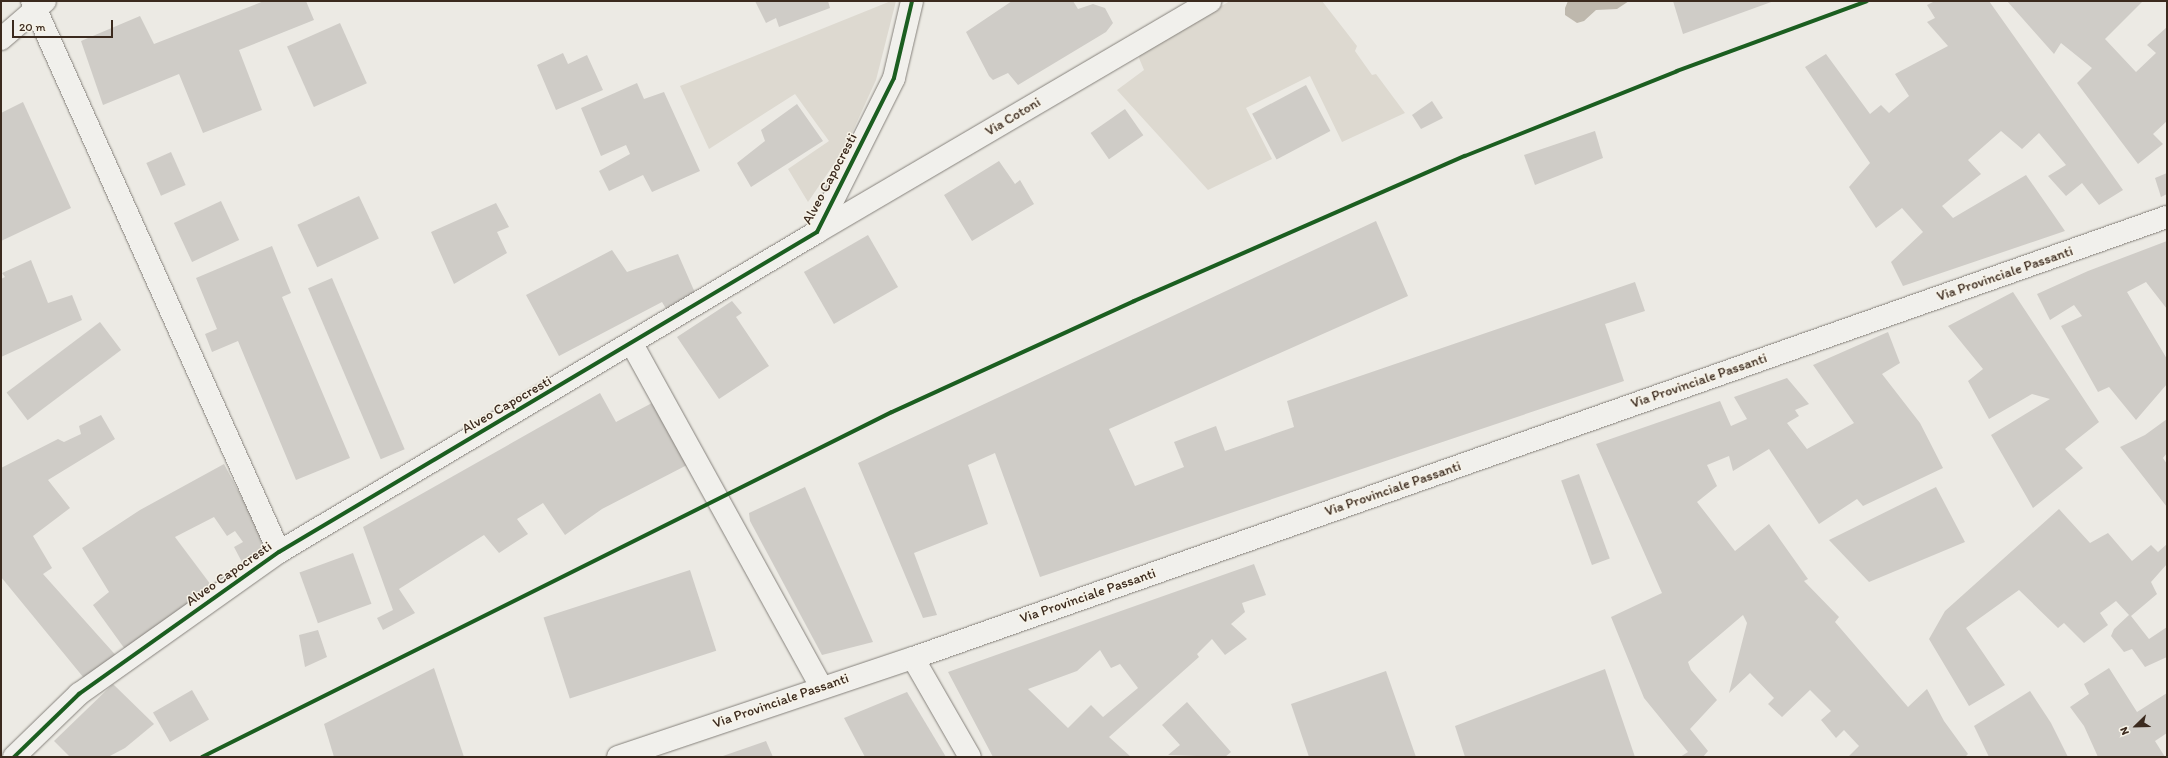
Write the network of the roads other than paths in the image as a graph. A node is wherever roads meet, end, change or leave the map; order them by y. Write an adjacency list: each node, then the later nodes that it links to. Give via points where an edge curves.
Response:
1 (912, 1): 6 (street, Alveo Capocresti, via 894,78)
2 (1210, 1): 6 (street, Via Cotoni)
3 (37, 4): 4 (street); 8 (street)
4 (1, 39)
5 (2167, 217): 9 (street, Via Provinciale Passanti)
6 (817, 232): 7 (street, Alveo Capocresti)
7 (632, 344): 8 (street, Alveo Capocresti); 10 (street)
8 (279, 552): 11 (street, Alveo Capocresti, via 79,694)
9 (913, 658): 10 (street, Via Provinciale Passanti); 13 (street)
10 (821, 687): 12 (street, Via Provinciale Passanti)
11 (14, 757)
12 (618, 757)
13 (970, 757)

